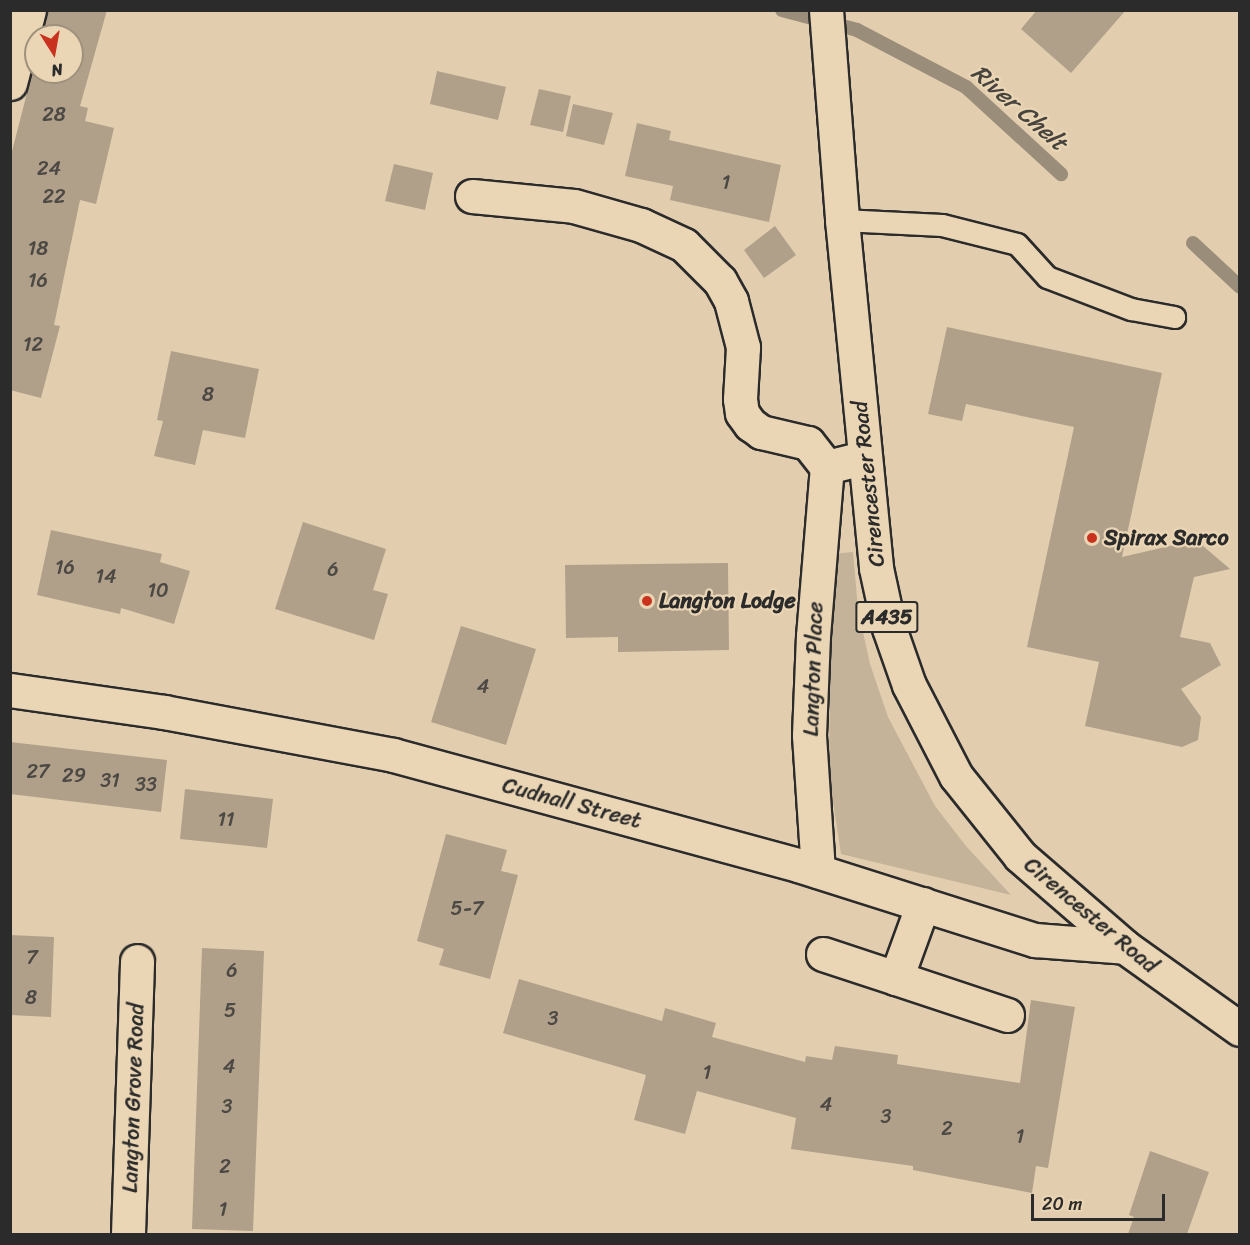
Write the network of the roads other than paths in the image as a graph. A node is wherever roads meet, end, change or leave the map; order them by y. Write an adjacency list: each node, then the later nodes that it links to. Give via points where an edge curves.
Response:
1 (29, 10): 3 (street)
2 (826, 10): 5 (street, Cirencester Road / A435)
3 (10, 83)
4 (472, 196): 8 (street, via 525,198 574,207 641,225 684,246 720,281 731,301 743,347 742,413 761,432 808,443)
5 (842, 220): 6 (lane, via 942,225 1017,244 1047,277 1131,309); 7 (street, Cirencester Road / A435)
6 (1174, 317)
7 (864, 458): 8 (street); 12 (street, Cirencester Road / A435, via 876,568 889,628 930,732 956,776 1020,856)
8 (827, 467): 10 (street, Langton Place, via 809,735)
9 (10, 690): 10 (street, Cudnall Street, via 164,712 363,748)
10 (818, 871): 11 (street, Cudnall Street)
11 (923, 904): 12 (street, Cudnall Street, via 1035,940); 15 (street)
12 (1125, 947): 17 (street, Cirencester Road / A435)
13 (823, 954): 15 (street)
14 (137, 961): 18 (street, Langton Grove Road)
15 (896, 978): 16 (street)
16 (1007, 1015)
17 (1239, 1029)
18 (128, 1234)

